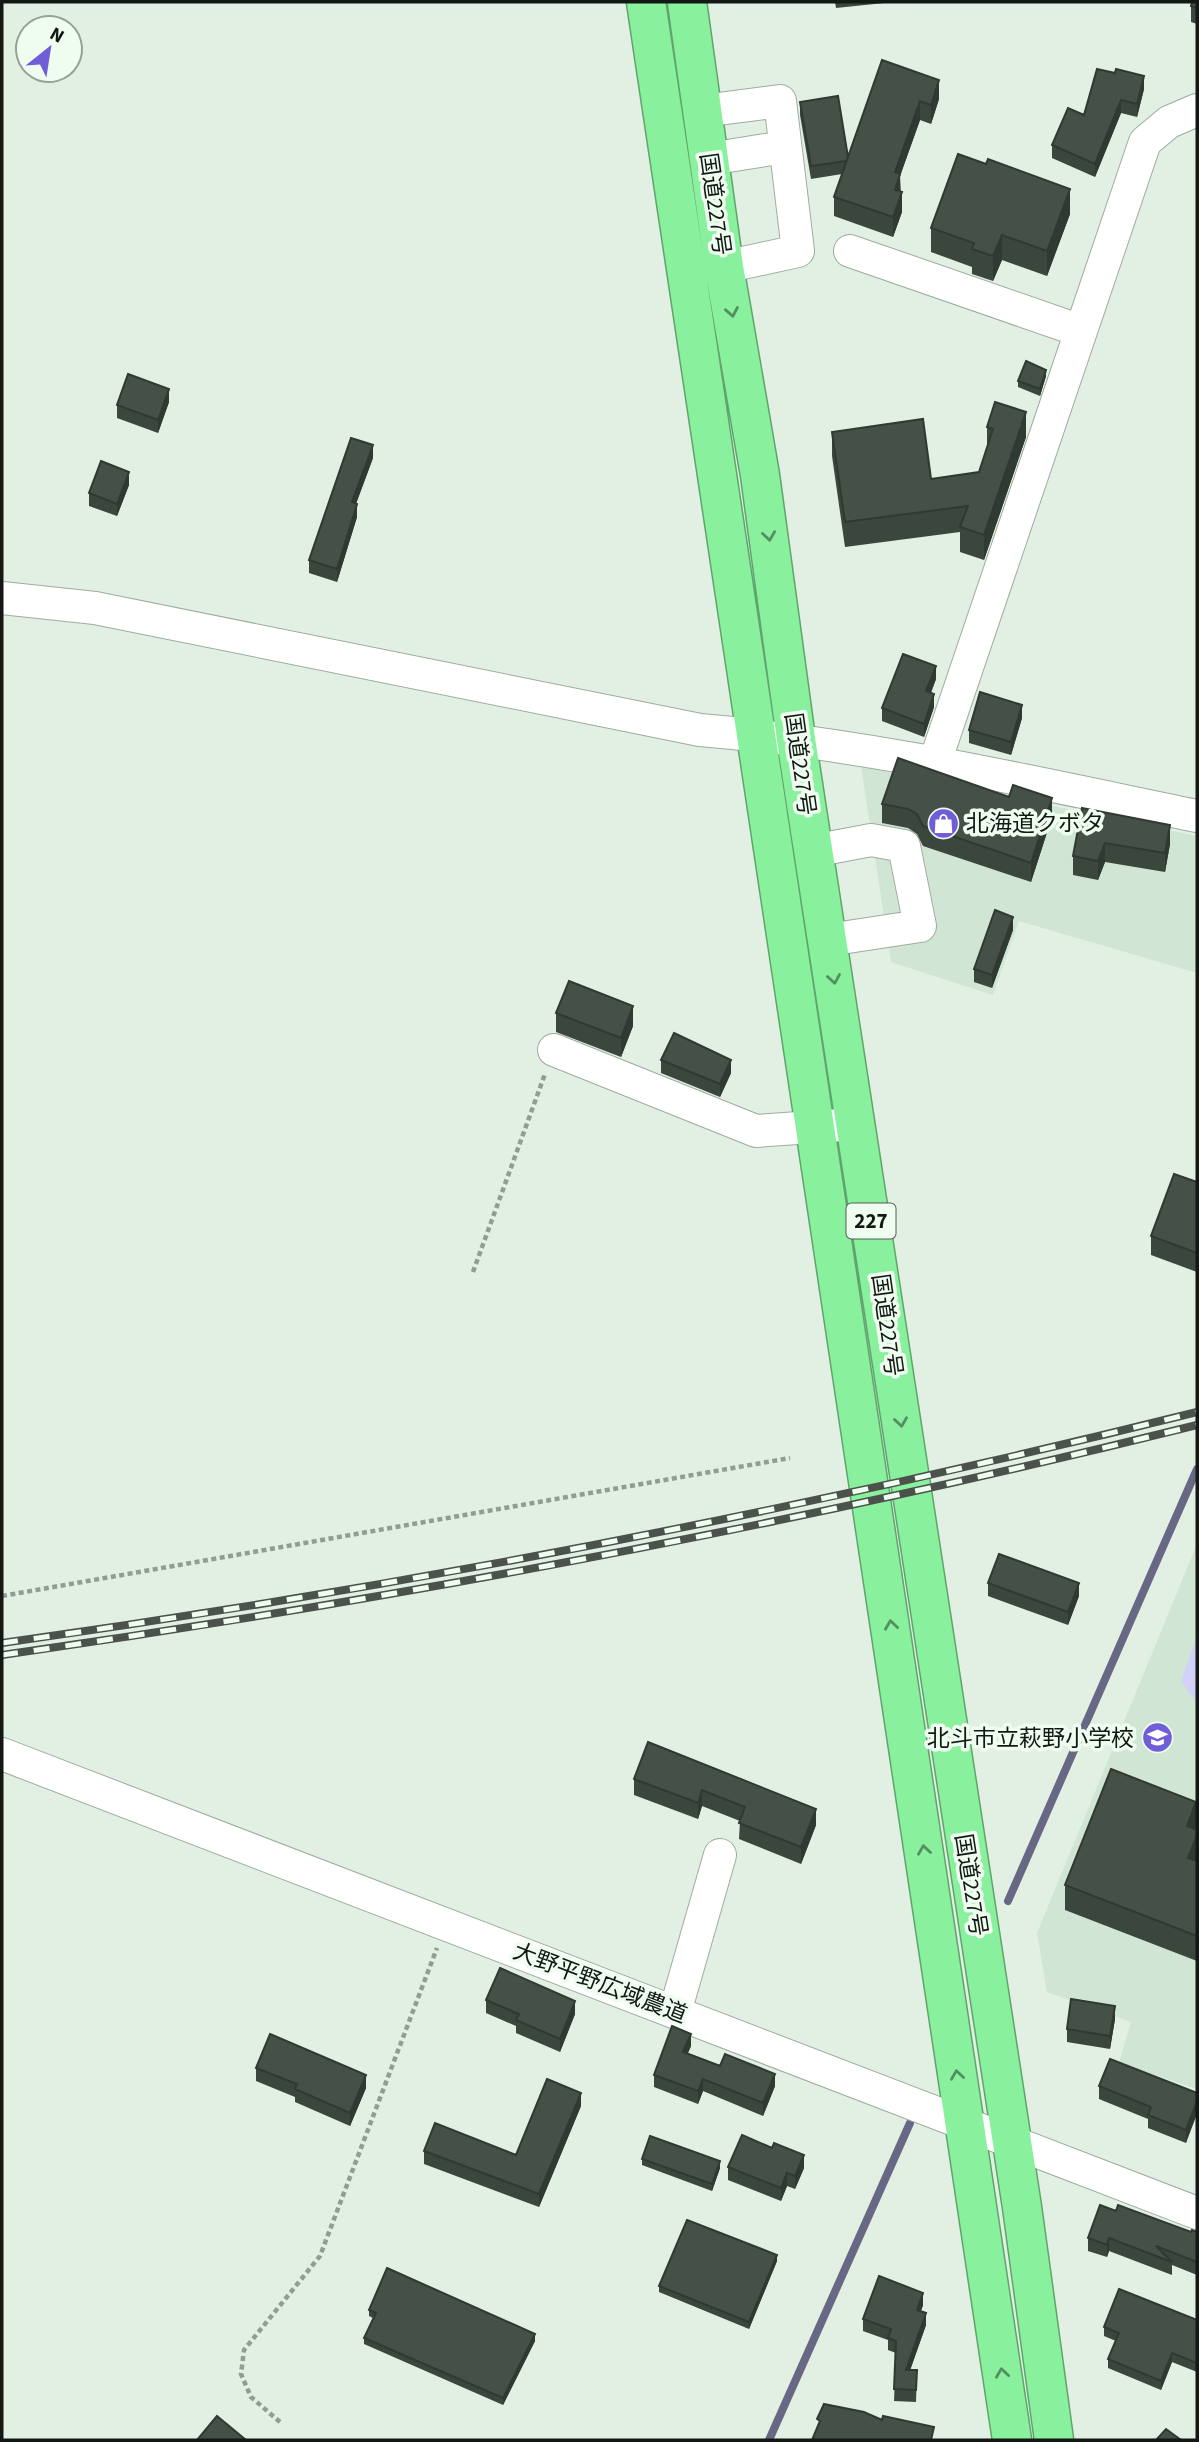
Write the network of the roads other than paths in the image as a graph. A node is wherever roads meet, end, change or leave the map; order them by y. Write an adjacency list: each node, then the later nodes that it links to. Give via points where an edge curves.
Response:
1 (646, 2): 4 (highway, 国道227号 / 227)
2 (687, 2): 3 (highway, 国道227号 / 227)
3 (693, 43): 4 (street); 6 (highway, 国道227号 / 227)
4 (653, 49): 13 (highway, 国道227号 / 227)
5 (1197, 110): 11 (street, via 1169,122 1145,142)
6 (703, 111): 7 (street, via 780,101); 8 (highway, 国道227号 / 227)
7 (785, 147): 8 (street); 10 (street, via 799,251)
8 (709, 159): 10 (highway, 国道227号 / 227)
9 (850, 251): 11 (street)
10 (724, 267): 14 (highway, 国道227号 / 227, one-way to 14, via 760,475)
11 (1081, 331): 15 (street)
12 (2, 598): 13 (street, via 95,608 700,730)
13 (757, 735): 14 (street); 21 (highway, 国道227号 / 227)
14 (796, 739): 15 (street); 17 (highway, 国道227号 / 227)
15 (935, 762): 16 (street)
16 (1197, 816)
17 (813, 851): 18 (highway, 国道227号 / 227); 18 (street, via 871,841 904,846 920,926)
18 (828, 940): 20 (highway, 国道227号 / 227, one-way to 20)
19 (554, 1050): 21 (street, via 756,1131)
20 (856, 1124): 21 (street); 26 (highway, 国道227号 / 227, one-way to 26)
21 (816, 1127): 25 (highway, 国道227号 / 227, one-way to 21)
22 (2, 1754): 24 (street, 大野平野広域農道)
23 (720, 1855): 24 (street)
24 (676, 2012): 25 (street, 大野平野広域農道)
25 (964, 2122): 26 (street, 大野平野広域農道); 28 (highway, 国道227号 / 227, one-way to 25)
26 (1012, 2141): 27 (street, 大野平野広域農道); 29 (highway, 国道227号 / 227)
27 (1197, 2213)
28 (1012, 2440)
29 (1054, 2440)

